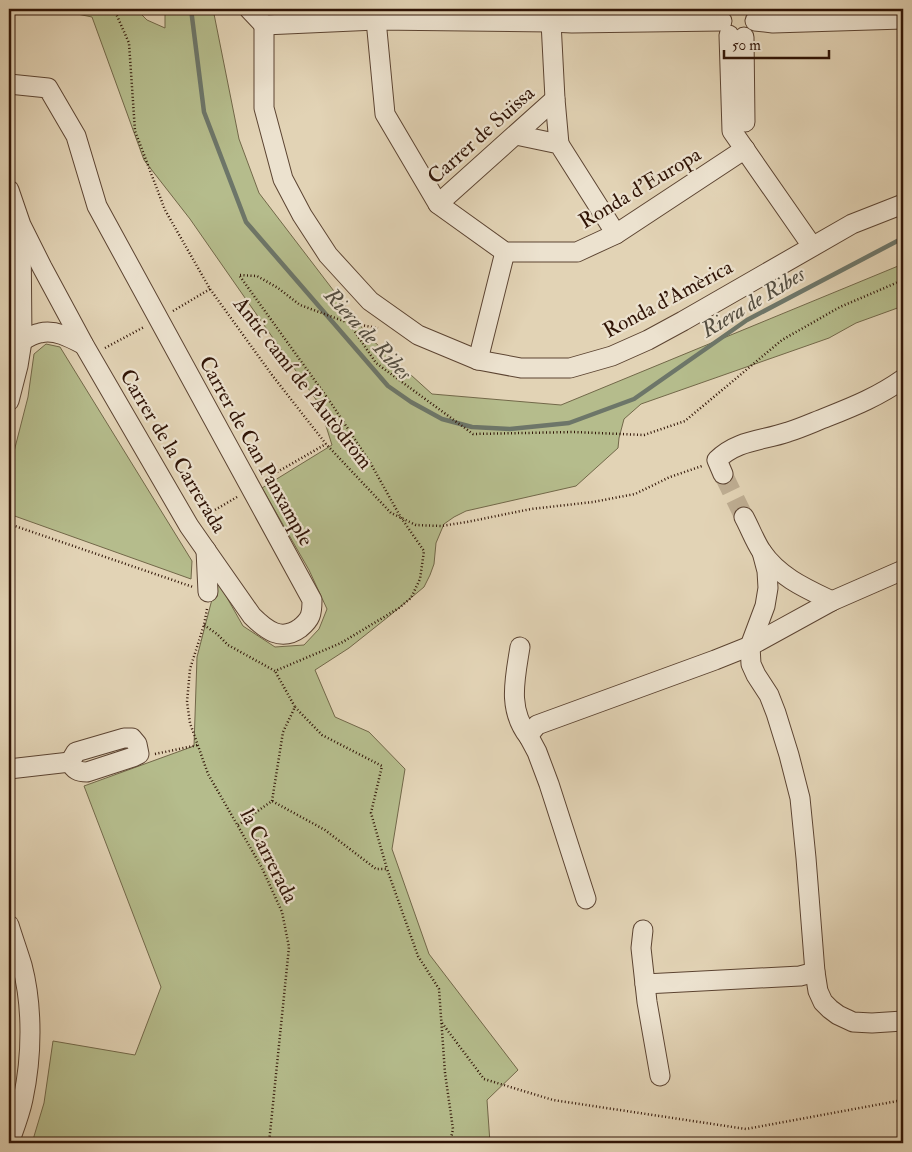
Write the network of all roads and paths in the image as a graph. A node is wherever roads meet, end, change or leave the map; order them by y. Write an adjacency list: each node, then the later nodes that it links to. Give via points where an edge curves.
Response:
1 (114, 9): 29 (path, Antic camí de l'Autòdrom, via 129,43 135,131 165,210 210,289 272,375 326,444 391,513)
2 (249, 9): 8 (street)
3 (376, 15): 7 (street); 8 (street); 16 (street, via 384,114)
4 (752, 15): 6 (street, via 773,23); 9 (street, via 754,28 750,34)
5 (572, 16): 7 (street); 9 (street)
6 (903, 19)
7 (551, 22): 11 (street)
8 (264, 25): 25 (street, Ronda d'Amèrica, via 264,108 283,179 302,215 328,255 370,301 418,335)
9 (731, 26): 14 (street)
10 (9, 84): 35 (street, Carrer de Can Panxample, via 48,88 76,136 97,206 312,600 312,613 305,624 293,633 281,635 273,632 252,616)
11 (555, 99): 12 (street, Carrer de Suïssa); 13 (street)
12 (516, 135): 13 (street); 16 (street, Carrer de Suïssa)
13 (559, 144): 19 (street)
14 (745, 149): 19 (street, Ronda d'Europa); 20 (street)
15 (9, 190): 18 (street, Carrer de la Carrerada)
16 (438, 204): 21 (street)
17 (903, 204): 20 (street, Ronda d'Amèrica, via 852,224)
18 (22, 225): 23 (street); 24 (street, Carrer de la Carrerada)
19 (616, 234): 21 (street, Ronda d'Europa, via 577,252)
20 (812, 246): 25 (street, Ronda d'Amèrica, via 648,340 612,356 570,368 521,368)
21 (505, 252): 25 (street)
22 (903, 280): 29 (path, via 840,307 782,340 685,420 644,435 574,432 473,434 376,362 349,322 300,305 257,276 239,275 331,403)
23 (22, 341): 24 (street, via 39,332 52,332); 27 (street)
24 (84, 345): 32 (street, Carrer de la Carrerada, via 189,526)
25 (478, 360)
26 (903, 379): 28 (street, via 863,403 724,452)
27 (9, 401)
28 (720, 467): 29 (path, Antic camí de l'Autòdrom, via 670,477 635,494 440,526 416,525)
29 (400, 516): 41 (path, via 424,551 420,580 411,598 341,643)
30 (744, 517): 33 (street)
31 (9, 524): 36 (path)
32 (206, 549): 35 (street, Carrer de la Carrerada); 36 (street)
33 (762, 552): 37 (street, via 791,580); 39 (street, via 768,588)
34 (903, 570): 37 (street)
35 (226, 578)
36 (208, 592): 38 (path, la Carrerada)
37 (832, 601): 39 (street)
38 (204, 625): 41 (path, via 228,646); 44 (path, la Carrerada, via 190,669 187,702)
39 (750, 646): 43 (street, via 537,725); 53 (street, via 752,664 776,714 800,798)
40 (520, 647): 43 (street, via 514,700 522,729)
41 (275, 671): 42 (path)
42 (295, 707): 47 (path, via 283,732); 49 (path, via 322,735 382,766 371,813)
43 (529, 737): 50 (street, via 549,784)
44 (198, 745): 45 (path); 48 (path, la Carrerada, via 208,774)
45 (139, 754): 46 (street, via 88,772 73,769 70,762)
46 (9, 770)
47 (272, 801): 48 (path); 49 (path, via 325,830 376,869)
48 (238, 825): 60 (path, la Carrerada, via 282,912 289,947)
49 (387, 869): 56 (path, via 418,956 439,989)
50 (586, 899)
51 (9, 925): 59 (street, via 22,966 30,1034 27,1080)
52 (643, 930): 54 (street, via 641,948)
53 (815, 972): 54 (street, via 800,976); 55 (street, via 822,1002 838,1015 853,1022)
54 (645, 984): 57 (street)
55 (903, 1021)
56 (442, 1023): 58 (path, via 484,1079 553,1100 746,1129); 61 (path, via 452,1129)
57 (660, 1076)
58 (903, 1100)
59 (9, 1143)
60 (269, 1143)
61 (450, 1143)

